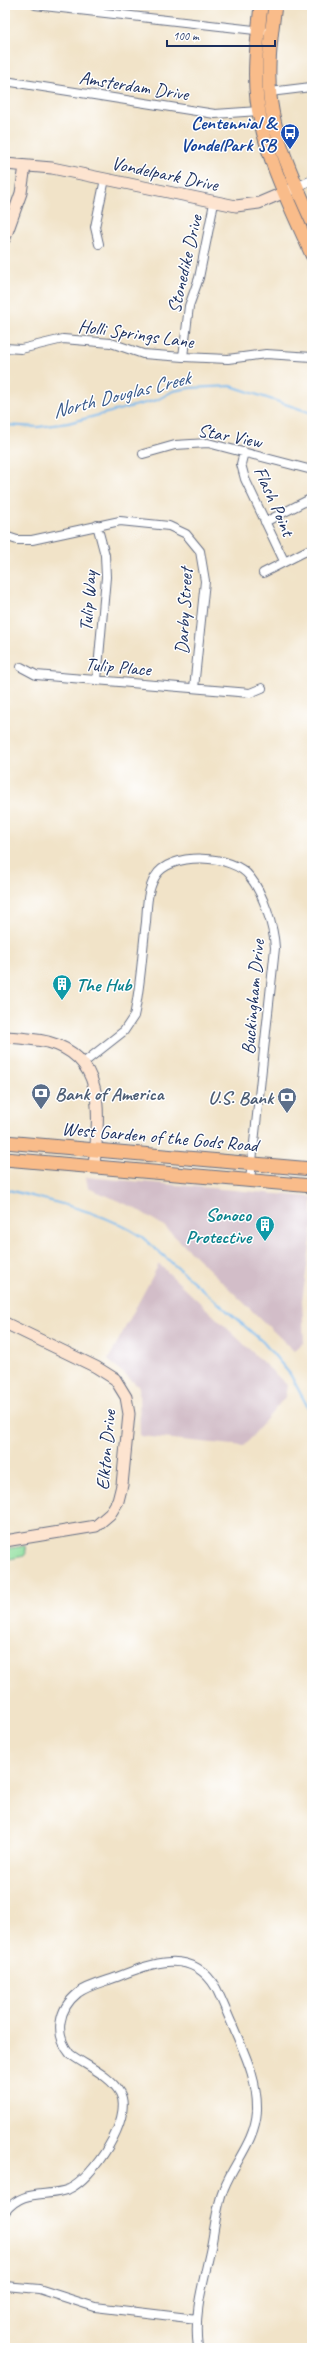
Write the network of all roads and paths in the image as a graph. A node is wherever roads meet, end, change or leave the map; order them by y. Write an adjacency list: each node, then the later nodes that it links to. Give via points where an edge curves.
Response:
1 (35, 5): 4 (street)
2 (261, 5): 4 (main road)
3 (275, 5): 5 (main road)
4 (258, 30): 5 (street); 9 (main road, via 256,80)
5 (272, 32): 8 (main road)
6 (5, 81): 9 (street, Amsterdam Drive, via 215,114)
7 (311, 87): 8 (street)
8 (270, 92): 14 (main road, via 274,119)
9 (259, 111): 15 (main road, via 271,158)
10 (5, 164): 11 (street, Vondelpark Drive)
11 (25, 166): 12 (street, Vondelpark Drive, via 52,168); 18 (street, via 21,193)
12 (105, 179): 16 (street, Vondelpark Drive); 19 (street, via 95,227)
13 (312, 180): 14 (street, Vondelpark Drive)
14 (296, 187): 15 (street, Vondelpark Drive); 17 (main road)
15 (284, 193): 16 (street, Vondelpark Drive, via 243,207); 20 (main road)
16 (214, 203): 22 (street, Stonedike Drive, via 199,278 188,311)
17 (312, 221)
18 (5, 238)
19 (99, 244)
20 (312, 255)
21 (5, 348): 22 (street, Holli Springs Lane, via 21,349 63,339 111,343 143,354)
22 (183, 357): 23 (street, Holli Springs Lane, via 228,359 266,354)
23 (312, 357)
24 (244, 452): 25 (street, Star View, via 208,443 189,443); 26 (street, Star View); 28 (street, Flash Point, via 242,470)
25 (143, 454)
26 (312, 470)
27 (312, 498): 28 (street)
28 (265, 522): 32 (street, Flash Point)
29 (97, 525): 30 (street, Darby Street, via 32,540 17,540); 35 (street, Tulip Way, via 105,555 106,577); 36 (street, Darby Street, via 120,521 169,526 186,534 194,542 202,560 205,581)
30 (5, 536)
31 (312, 548): 32 (street)
32 (284, 562): 33 (street)
33 (263, 573)
34 (21, 667): 35 (street, Tulip Place, via 36,675)
35 (98, 680): 36 (street, Tulip Place)
36 (194, 688): 37 (street, Tulip Place, via 250,693)
37 (262, 688)
38 (5, 1037): 39 (street, via 48,1042 61,1047)
39 (82, 1064): 41 (street, via 91,1080 98,1102); 43 (street, Buckingham Drive, via 124,1031 134,1016 148,896 156,875 164,867 185,859 224,862 242,869 255,884 272,926 274,948)
40 (5, 1142): 41 (main road, West Garden of the Gods Road)
41 (96, 1150): 43 (main road, West Garden of the Gods Road); 44 (street)
42 (5, 1159): 44 (main road, West Garden of the Gods Road)
43 (252, 1163): 45 (main road, West Garden of the Gods Road); 46 (street, Buckingham Drive)
44 (94, 1166): 46 (main road, West Garden of the Gods Road)
45 (312, 1169)
46 (250, 1180): 47 (main road, West Garden of the Gods Road)
47 (312, 1186)
48 (5, 1323): 49 (street, Elkton Drive, via 96,1367 115,1379 126,1397 128,1414 122,1485 118,1501 110,1514 96,1526)
49 (5, 1541)
50 (5, 2212): 52 (street, via 27,2196 68,2189 82,2180 93,2169 122,2119 123,2099 116,2086 64,2048 59,2026 67,2005 86,1989 159,1962 184,1963 206,1975 218,1992 251,2069 256,2089 256,2112 251,2139 221,2196)
51 (5, 2286): 52 (street, via 43,2290 95,2307)
52 (197, 2319): 53 (street)
53 (198, 2348)

